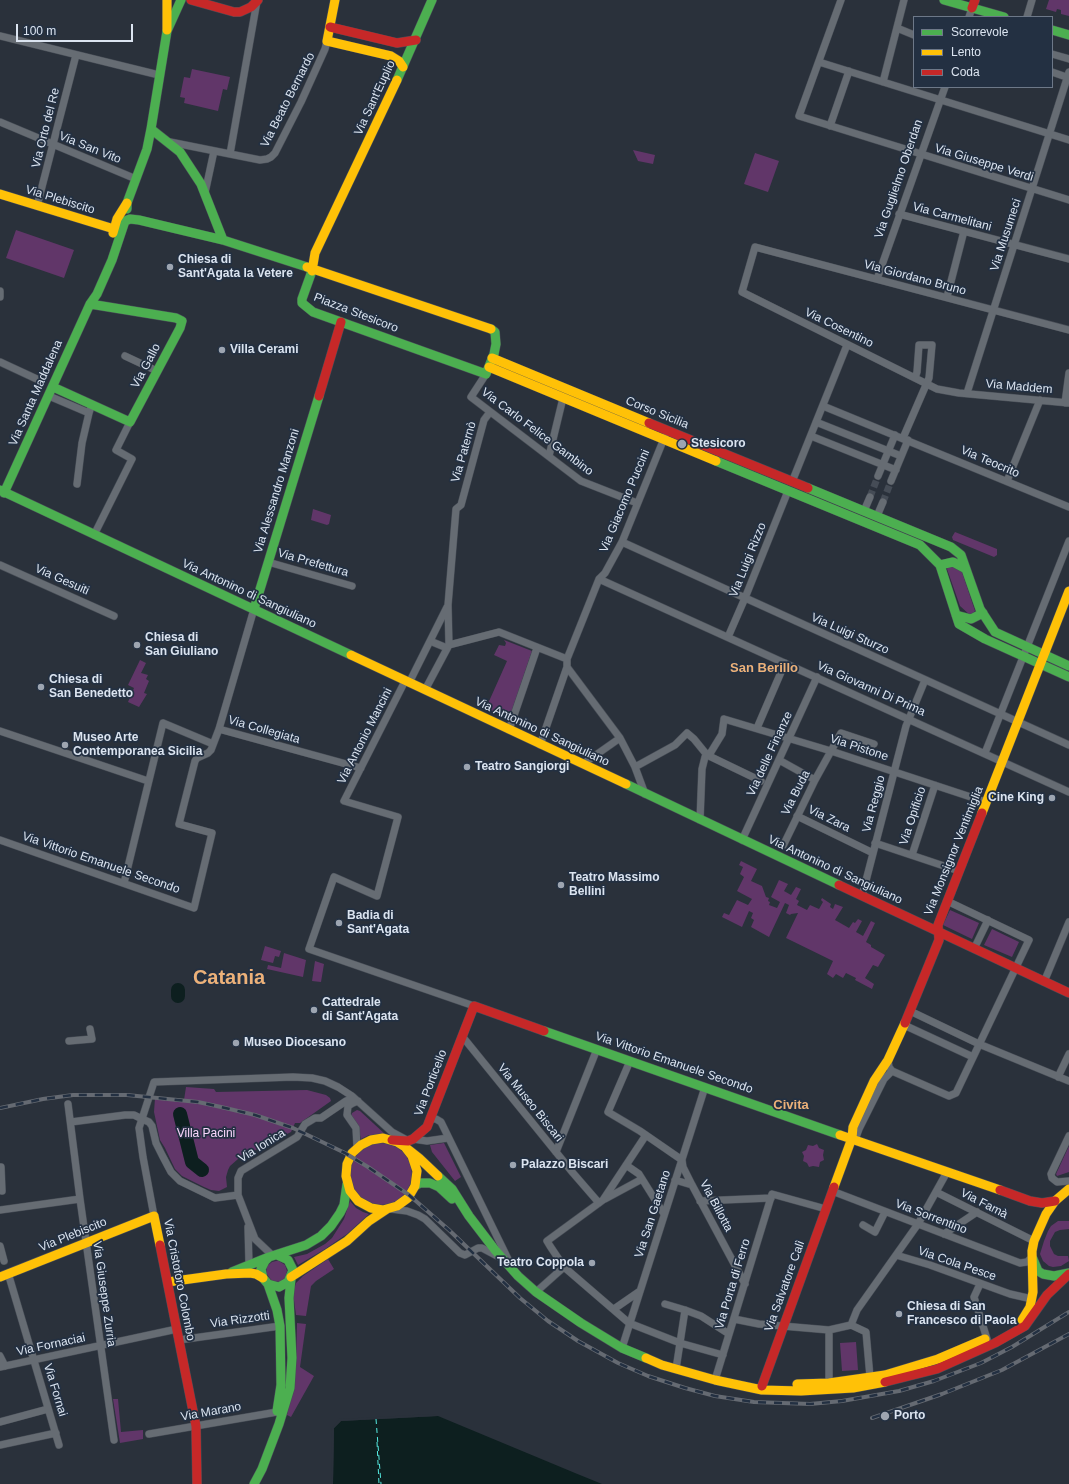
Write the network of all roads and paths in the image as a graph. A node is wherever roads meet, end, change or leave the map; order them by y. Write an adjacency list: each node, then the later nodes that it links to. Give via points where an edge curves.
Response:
1 (167, 0): 17 (main road)
2 (257, 0): 10 (main road, via 251,7 240,12); 43 (street)
3 (335, 0): 14 (main road)
4 (432, 0): 21 (main road, Via Sant'Euplio)
5 (841, 0): 26 (street)
6 (904, 0): 15 (street)
7 (944, 0): 11 (main road)
8 (1032, 0): 13 (street)
9 (181, 1): 10 (main road); 17 (main road)
10 (192, 1)
11 (972, 8): 12 (main road)
12 (1000, 16)
13 (1027, 16)
14 (331, 23): 21 (main road, via 397,43); 22 (main road)
15 (897, 28): 18 (street); 32 (street)
16 (1053, 30): 19 (main road)
17 (167, 31): 30 (main road)
18 (913, 35)
19 (1069, 35)
20 (0, 36): 24 (street)
21 (416, 40): 27 (main road, Via Sant'Euplio)
22 (326, 45): 27 (main road, via 391,56); 43 (street, Via Beato Bernardo, via 275,153 267,160)
23 (1053, 54): 25 (street)
24 (76, 55): 30 (street); 41 (street, Via Orto del Re)
25 (1069, 59)
26 (819, 62): 28 (street); 36 (street, Via Giuseppe Verdi, via 799,116)
27 (403, 67): 59 (main road, Via Sant'Euplio, via 315,253)
28 (850, 71): 32 (street); 36 (street)
29 (1053, 72): 31 (street)
30 (159, 75): 37 (main road, Via Santa Maddalena)
31 (1068, 78): 38 (street, Via Musumeci)
32 (883, 82): 34 (street)
33 (945, 88): 34 (street, Via Guglielmo Oberdan)
34 (940, 100): 38 (street); 44 (street, Via Guglielmo Oberdan)
35 (0, 122): 41 (street, Via San Vito)
36 (830, 126): 44 (street, Via Giuseppe Verdi)
37 (151, 129): 40 (main road); 45 (main road, Via Santa Maddalena, via 147,149)
38 (1049, 134): 39 (street); 46 (street, Via Musumeci)
39 (1069, 140)
40 (168, 142): 42 (street, Via Beato Bernardo); 48 (main road, via 180,152)
41 (53, 144): 45 (street, Via San Vito); 51 (street, Via Orto del Re)
42 (218, 151): 43 (street, Via Beato Bernardo); 48 (street)
43 (230, 154)
44 (921, 154): 46 (street, Via Giuseppe Verdi); 52 (street, Via Guglielmo Oberdan)
45 (132, 177): 50 (main road, Via Santa Maddalena)
46 (1032, 189): 49 (street, Via Giuseppe Verdi); 57 (street, Via Musumeci)
47 (0, 194): 51 (main road, Via Plebiscito)
48 (205, 194): 56 (main road)
49 (1069, 200)
50 (128, 203): 53 (main road, via 127,214); 54 (main road, Via Santa Maddalena)
51 (37, 206): 54 (main road, Via Plebiscito)
52 (900, 214): 55 (street, Via Carmelitani); 60 (street, Via Guglielmo Oberdan)
53 (139, 220): 56 (main road); 65 (main road, Via Santa Maddalena, via 125,221 98,294)
54 (114, 229): 65 (main road, Via Santa Maddalena)
55 (964, 231): 57 (street, Via Carmelitani); 64 (street)
56 (223, 240): 59 (main road)
57 (1014, 244): 58 (street, Via Carmelitani); 66 (street, Via Musumeci)
58 (1069, 259)
59 (313, 269): 67 (main road, Piazza Stesicoro, via 302,302 313,312); 72 (main road, via 489,328 496,336)
60 (877, 279): 62 (street, Via Giordano Bruno, via 755,247); 64 (street, Via Giordano Bruno)
61 (0, 291): 63 (street)
62 (742, 292): 69 (street, Via Cosentino)
63 (0, 297)
64 (947, 297): 66 (street, Via Giordano Bruno)
65 (90, 304): 73 (main road, Via Gallo, via 182,321); 78 (main road, Via Santa Maddalena)
66 (994, 310): 68 (street, Via Giordano Bruno); 79 (street, Via Musumeci)
67 (340, 325): 72 (main road, Piazza Stesicoro, via 419,350); 116 (main road, Via Alessandro Manzoni)
68 (1069, 330)
69 (847, 345): 75 (street, Via Cosentino); 85 (street)
70 (125, 356): 73 (street)
71 (0, 362): 76 (street)
72 (489, 366): 82 (main road, Corso Sicilia); 88 (street, Via Carlo Felice Gambino, via 471,397); 91 (main road, Corso Sicilia)
73 (157, 371): 89 (main road, Via Gallo)
74 (1069, 373): 84 (street)
75 (915, 378): 77 (street, Via Cosentino); 77 (street, via 919,345 932,346 929,378)
76 (41, 381)
77 (926, 384): 79 (street, Via Maddem, via 937,389); 94 (street)
78 (53, 386): 80 (main road, Via Santa Maddalena); 81 (main road)
79 (967, 393): 83 (street, Via Maddem)
80 (49, 396): 86 (street); 105 (main road, Via Santa Maddalena)
81 (79, 398): 86 (street); 87 (main road)
82 (563, 398): 91 (main road, Corso Sicilia); 96 (street)
83 (1040, 400): 84 (street, Via Maddem); 103 (street)
84 (1067, 403)
85 (823, 406): 90 (street); 92 (street, Via Teocrito)
86 (75, 407): 87 (street)
87 (91, 409): 89 (main road); 104 (street, via 82,443)
88 (490, 412): 96 (street, Via Carlo Felice Gambino); 124 (street, Via Paternò, via 484,420 461,505 456,509)
89 (130, 422): 113 (street, via 116,450 132,459)
90 (816, 422): 93 (street); 95 (street)
91 (665, 434): 101 (main road, Corso Sicilia); 106 (main road, Corso Sicilia); 109 (street, Via Giacomo Puccini)
92 (895, 435): 94 (street, Via Teocrito); 95 (street)
93 (811, 436): 98 (street); 101 (street)
94 (906, 439): 97 (street); 103 (street, Via Teocrito)
95 (888, 451): 97 (street); 98 (street)
96 (549, 456): 109 (street, Via Carlo Felice Gambino, via 581,481)
97 (901, 456): 99 (street)
98 (883, 465): 99 (street); 100 (street)
99 (896, 470): 102 (street)
100 (878, 476)
101 (793, 480): 111 (main road, Corso Sicilia)
102 (891, 481)
103 (1007, 481): 110 (street, Via Teocrito)
104 (77, 484)
105 (2, 491): 113 (main road, Via Antonino di Sangiuliano)
106 (788, 491): 118 (main road, Corso Sicilia, via 920,545); 123 (street, Via Luigi Rizzo)
107 (870, 496): 111 (street)
108 (883, 502): 112 (street)
109 (637, 503): 115 (street, Via Giacomo Puccini)
110 (1069, 507)
111 (864, 511): 112 (main road, Corso Sicilia)
112 (877, 516): 119 (main road, Corso Sicilia, via 951,547 961,555)
113 (94, 535): 125 (main road, Via Antonino di Sangiuliano)
114 (1069, 541): 132 (street)
115 (622, 542): 120 (street, Via Giacomo Puccini); 123 (street, Via Luigi Sturzo)
116 (268, 562): 121 (street, Via Prefettura); 125 (main road, Via Alessandro Manzoni)
117 (0, 565): 128 (street, Via Gesuiti)
118 (940, 566): 119 (main road, via 953,562); 127 (main road)
119 (966, 569): 126 (main road, Corso Sicilia)
120 (599, 579): 129 (street, Via Giovanni Di Prima); 136 (street, Via Giacomo Puccini)
121 (352, 586)
122 (1069, 591): 135 (main road, Via Monsignor Ventimiglia)
123 (745, 598): 129 (street, Via Luigi Rizzo); 141 (street, Via Luigi Sturzo)
124 (448, 605): 130 (street, Via Antonio Mancini); 131 (street)
125 (254, 609): 142 (main road, Via Antonino di Sangiuliano); 148 (street, Via Alessandro Manzoni)
126 (982, 613): 127 (main road, via 971,619); 132 (main road, Corso Sicilia, via 995,632)
127 (956, 615): 134 (main road, via 959,624)
128 (114, 616)
129 (728, 637): 137 (street, Via Giovanni Di Prima)
130 (430, 641): 131 (street); 142 (street, Via Antonio Mancini)
131 (450, 646): 133 (street, via 499,632); 143 (street)
132 (1027, 647): 134 (street); 135 (main road, Corso Sicilia)
133 (537, 648): 136 (street); 149 (street)
134 (1024, 656): 135 (main road); 144 (street)
135 (1042, 660): 138 (main road); 140 (main road); 146 (main road, Via Monsignor Ventimiglia)
136 (567, 663): 151 (street); 154 (street, Via Giacomo Puccini)
137 (785, 663): 139 (street, Via Giovanni Di Prima); 147 (street)
138 (1069, 666)
139 (817, 677): 145 (street, Via Giovanni Di Prima); 152 (street, Via delle Finanze)
140 (1069, 677)
141 (925, 680): 144 (street, Via Luigi Sturzo); 145 (street, Via Reggio)
142 (407, 682): 143 (main road, Via Antonino di Sangiuliano); 164 (street, Via Antonio Mancini)
143 (425, 690): 149 (main road, Via Antonino di Sangiuliano)
144 (1001, 714): 146 (street, Via Luigi Sturzo); 158 (street)
145 (909, 719): 158 (street, Via Giovanni Di Prima); 165 (street, Via Reggio)
146 (1017, 722): 156 (street, Via Luigi Sturzo); 161 (main road, Via Monsignor Ventimiglia)
147 (757, 728): 152 (street, Via Pistone); 159 (street, Via Pistone, via 724,719 722,734)
148 (219, 729): 153 (street); 164 (street, Via Collegiata)
149 (509, 730): 154 (main road, Via Antonino di Sangiuliano)
150 (0, 731): 167 (street)
151 (620, 738): 162 (street); 163 (street)
152 (789, 738): 157 (street, Via Pistone); 160 (street, Via delle Finanze)
153 (214, 740): 167 (street, via 197,737 163,722); 182 (street, Via Vittorio Emanuele Secondo, via 208,753 195,761 179,824 212,833 194,908)
154 (540, 744): 162 (main road, Via Antonino di Sangiuliano)
155 (874, 744): 157 (street, Via Buda, via 841,733)
156 (1069, 745)
157 (831, 751): 165 (street, Via Pistone); 166 (street, Via Buda)
158 (985, 753): 161 (street, Via Giovanni Di Prima)
159 (707, 755): 163 (street, via 687,733 676,745); 168 (street); 174 (street, via 702,769)
160 (779, 760): 166 (street); 176 (street, Via delle Finanze)
161 (1002, 762): 170 (street, Via Giovanni Di Prima); 172 (main road, Via Monsignor Ventimiglia)
162 (583, 764): 171 (main road, Via Antonino di Sangiuliano)
163 (635, 767): 171 (street)
164 (361, 768): 188 (street, Via Antonio Mancini, via 344,801 398,816 377,896 334,877)
165 (894, 771): 169 (street, Via Pistone); 177 (street, Via Reggio)
166 (815, 780): 173 (street, Via Buda)
167 (148, 781): 182 (street)
168 (761, 782)
169 (935, 785): 172 (street, Via Pistone); 180 (street, Via Opificio)
170 (1069, 792)
171 (645, 794): 174 (main road, Via Antonino di Sangiuliano)
172 (986, 802): 181 (main road, Via Monsignor Ventimiglia)
173 (797, 816): 178 (street, Via Buda); 179 (street, Via Zara)
174 (700, 820): 176 (main road, Via Antonino di Sangiuliano)
175 (0, 840): 182 (street, Via Vittorio Emanuele Secondo)
176 (742, 840): 183 (main road, Via Antonino di Sangiuliano)
177 (875, 842): 179 (street, Via Reggio); 180 (street)
178 (783, 846)
179 (873, 853): 183 (street, Via Reggio)
180 (912, 855): 181 (street)
181 (959, 871): 184 (main road, Via Monsignor Ventimiglia)
182 (124, 883)
183 (862, 896): 187 (main road, Via Antonino di Sangiuliano)
184 (947, 901): 185 (street); 187 (main road, Via Monsignor Ventimiglia)
185 (988, 920): 189 (street); 190 (street, via 1029,940)
186 (1069, 922): 191 (street)
187 (938, 932): 189 (main road, Via Antonino di Sangiuliano); 194 (main road, Via Monsignor Ventimiglia, via 939,940)
188 (310, 949): 193 (street, Via Vittorio Emanuele Secondo)
189 (974, 949): 190 (main road, Via Antonino di Sangiuliano)
190 (1015, 968): 191 (main road, Via Antonino di Sangiuliano); 199 (street)
191 (1044, 982): 192 (main road, Via Antonino di Sangiuliano)
192 (1069, 993)
193 (474, 1006): 197 (main road, Via Porticello); 200 (main road, Via Vittorio Emanuele Secondo)
194 (910, 1011): 195 (main road, Via Monsignor Ventimiglia); 199 (street)
195 (904, 1025): 202 (street); 203 (main road, Via Monsignor Ventimiglia)
196 (90, 1028): 198 (street, via 92,1039)
197 (462, 1036): 213 (main road, Via Porticello); 220 (street, Via Museo Biscari)
198 (70, 1041)
199 (980, 1041): 202 (street); 206 (street, via 986,1047)
200 (597, 1049): 204 (main road, Via Vittorio Emanuele Secondo); 220 (street)
201 (1069, 1054): 206 (street)
202 (973, 1057): 205 (street, via 956,1092 949,1096)
203 (888, 1060): 205 (street); 217 (main road, Via Monsignor Ventimiglia, via 857,1115)
204 (630, 1061): 208 (main road, Via Vittorio Emanuele Secondo); 214 (street, via 608,1112)
205 (892, 1071): 217 (street, via 884,1079)
206 (1058, 1077): 207 (street)
207 (1069, 1081)
208 (705, 1087): 217 (main road, Via Vittorio Emanuele Secondo); 222 (street, Via San Gaetano)
209 (358, 1101): 211 (street, Via Cristoforo Colombo, via 332,1084 303,1077 154,1082); 218 (street); 219 (street, via 348,1106 347,1115 356,1128); 236 (street, Via Ionica, via 351,1099 321,1118 315,1118 305,1124 297,1137 241,1171 238,1178)
210 (68, 1104): 212 (street, Via Giuseppe Zurria)
211 (142, 1119): 212 (street, via 134,1115 125,1115); 236 (street, via 152,1126 162,1155 171,1172 180,1181 216,1198); 248 (street, Via Cristoforo Colombo, via 138,1128)
212 (71, 1122): 238 (street, Via Giuseppe Zurria)
213 (428, 1123): 216 (street, via 436,1119 441,1122); 218 (main road)
214 (646, 1135): 222 (street); 223 (street)
215 (1069, 1136): 228 (street, via 1052,1178 1057,1182)
216 (448, 1138): 218 (street); 267 (street)
217 (853, 1139): 225 (main road, Via Vittorio Emanuele Secondo); 235 (main road, Via Monsignor Ventimiglia)
218 (404, 1140): 219 (main road, via 375,1139); 221 (main road); 221 (street)
219 (357, 1147): 229 (main road, via 347,1164)
220 (556, 1152): 239 (street, Via Museo Biscari, via 573,1174)
221 (415, 1158): 230 (main road); 249 (main road, via 448,1184)
222 (682, 1160): 227 (street, Via San Gaetano); 231 (street, Via Billotta)
223 (626, 1165): 226 (street); 239 (street)
224 (2, 1167): 233 (street)
225 (947, 1172): 234 (street); 241 (main road, Via Vittorio Emanuele Secondo, via 1030,1201)
226 (642, 1179): 239 (street); 247 (street)
227 (675, 1180): 231 (street); 247 (street, Via San Gaetano)
228 (1069, 1181)
229 (347, 1184): 242 (main road, via 355,1198 364,1205 375,1209); 258 (main road, via 344,1205 326,1232 306,1244)
230 (415, 1186): 242 (main road, via 408,1198); 249 (main road, via 425,1182 434,1184)
231 (692, 1186): 240 (street, Via Billotta)
232 (1069, 1189): 241 (main road)
233 (2, 1191)
234 (936, 1192): 246 (street, Via Famà); 251 (street)
235 (834, 1193): 243 (main road, Via Salvatore Calì); 245 (street, Via Sorrentino)
236 (238, 1195): 250 (street, Via Ionica)
237 (772, 1196): 240 (street); 243 (street); 271 (street, Via Porta di Ferro)
238 (80, 1199): 244 (street); 255 (street, Via Giuseppe Zurria)
239 (601, 1201): 263 (street, via 547,1241)
240 (700, 1201): 271 (street, Via Billotta)
241 (1055, 1202): 254 (main road, via 1046,1214)
242 (388, 1209): 260 (street, via 407,1211 425,1219 460,1253 465,1255 482,1248); 268 (main road, via 369,1221 348,1241)
243 (826, 1209): 283 (main road, Via Salvatore Calì)
244 (0, 1210)
245 (885, 1212): 251 (street, Via Sorrentino); 252 (street, via 875,1232)
246 (977, 1212): 253 (street); 254 (street, Via Famà)
247 (664, 1214): 273 (street, Via San Gaetano)
248 (154, 1216): 255 (main road, Via Plebiscito); 270 (main road, Via Cristoforo Colombo)
249 (469, 1216): 260 (main road)
250 (248, 1223): 258 (street, via 255,1239); 262 (street)
251 (918, 1224): 253 (street, Via Sorrentino); 257 (street)
252 (863, 1225)
253 (944, 1234): 259 (street, Via Sorrentino, via 1024,1264)
254 (1034, 1241): 259 (main road)
255 (86, 1242): 266 (main road, Via Plebiscito); 290 (street, Via Giuseppe Zurria)
256 (0, 1246): 261 (street)
257 (896, 1255): 272 (street, Via Cola Pesce); 281 (street, via 857,1310)
258 (273, 1256): 262 (main road); 268 (main road, via 285,1257 290,1263 293,1270); 269 (main road, via 262,1266 261,1272)
259 (1032, 1257): 265 (main road, via 1034,1265 1043,1274); 275 (main road)
260 (503, 1259): 267 (main road)
261 (4, 1262)
262 (249, 1264): 264 (main road)
263 (564, 1267): 274 (street); 277 (street)
264 (226, 1274): 269 (main road, via 256,1274); 270 (main road)
265 (1069, 1274): 300 (main road, via 1047,1295 1025,1326 937,1369 897,1380 833,1390 778,1391)
266 (4, 1275): 294 (street, Via Fornai)
267 (518, 1276): 274 (main road)
268 (291, 1278): 269 (main road, via 282,1286 275,1287); 313 (main road, via 290,1388 279,1424)
269 (265, 1281): 282 (main road, via 277,1310)
270 (168, 1282): 284 (main road, Via Cristoforo Colombo)
271 (745, 1284): 279 (street, Via Porta di Ferro)
272 (980, 1284): 275 (street, Via Cola Pesce); 287 (street, via 974,1297)
273 (640, 1291): 277 (street); 280 (street, Via San Gaetano)
274 (536, 1292): 291 (main road)
275 (1032, 1299): 287 (main road, via 1022,1320)
276 (665, 1304): 278 (street)
277 (614, 1309): 280 (street)
278 (685, 1310): 286 (street, via 702,1316); 289 (street)
279 (734, 1319): 283 (street); 286 (street, Via Porta di Ferro)
280 (629, 1323): 289 (street); 291 (street, Via San Gaetano)
281 (851, 1324): 285 (street); 297 (street, via 866,1332)
282 (280, 1326): 288 (street, Via Rizzotti); 303 (main road, via 281,1385)
283 (784, 1326): 285 (street); 301 (main road, Via Salvatore Calì)
284 (177, 1329): 288 (main road, Via Cristoforo Colombo); 290 (street, Via Fornaciai)
285 (828, 1330): 299 (street)
286 (730, 1334): 292 (street, Via Porta di Ferro)
287 (987, 1339): 297 (main road, via 932,1361)
288 (179, 1340): 305 (main road, Via Cristoforo Colombo)
289 (680, 1343): 292 (street); 296 (street)
290 (100, 1346): 294 (street, Via Fornaciai); 308 (street, Via Giuseppe Zurria)
291 (622, 1348): 296 (main road)
292 (723, 1355): 298 (street, Via Porta di Ferro)
293 (0, 1356): 295 (street)
294 (34, 1360): 295 (street, Via Fornaciai); 302 (street, Via Fornai)
295 (2, 1366)
296 (676, 1370): 298 (main road)
297 (870, 1377): 299 (main road)
298 (715, 1380): 300 (main road)
299 (829, 1383): 301 (main road)
300 (749, 1386): 301 (main road)
301 (762, 1386)
302 (48, 1409): 304 (street); 306 (street, Via Fornai)
303 (277, 1412): 305 (street, Via Marano); 312 (main road)
304 (0, 1422)
305 (196, 1426): 307 (street, Via Marano); 311 (main road, Via Cristoforo Colombo)
306 (56, 1433): 309 (street); 310 (street, Via Fornai)
307 (148, 1434)
308 (114, 1440)
309 (0, 1445)
310 (59, 1445)
311 (197, 1484)
312 (247, 1484)
313 (254, 1484)

